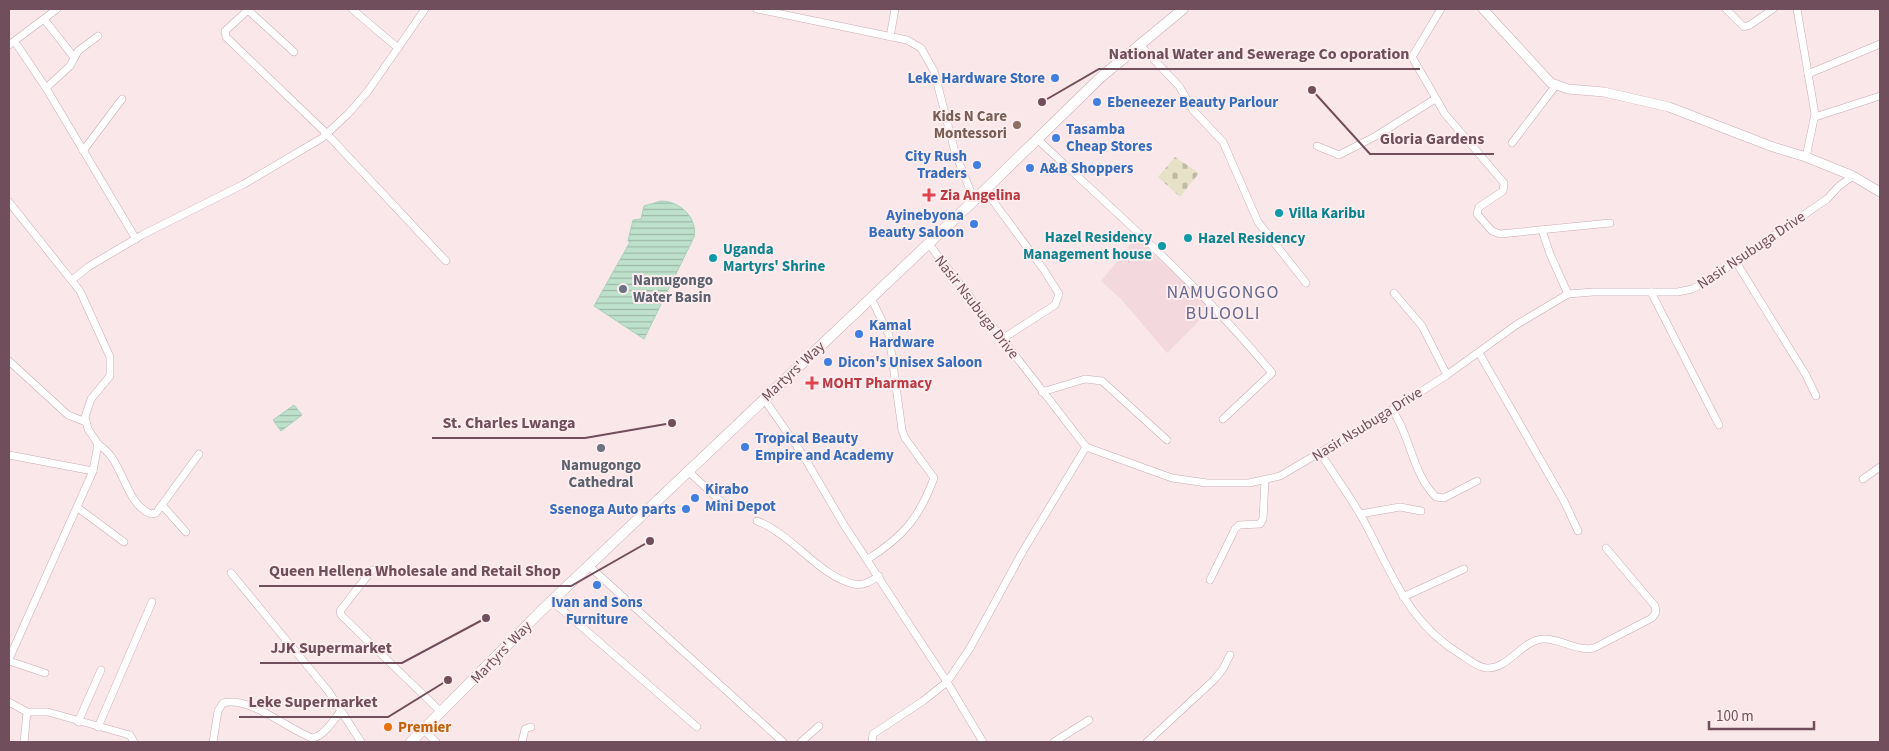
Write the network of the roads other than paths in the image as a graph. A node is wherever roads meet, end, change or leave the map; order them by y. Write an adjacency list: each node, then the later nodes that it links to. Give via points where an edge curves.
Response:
1 (57, 9): 12 (street)
2 (352, 9): 18 (street)
3 (425, 9): 18 (street)
4 (757, 9): 14 (street)
5 (895, 9): 14 (street)
6 (1183, 9): 16 (main road, Martyrs' Way)
7 (1440, 9): 26 (street, via 1412,57)
8 (1726, 9): 9 (street, via 1744,27)
9 (1773, 9)
10 (1797, 9): 21 (street)
11 (1488, 10): 22 (street, via 1525,56)
12 (44, 19): 15 (street); 20 (street)
13 (98, 36): 20 (street)
14 (890, 37): 37 (street, via 916,44 930,62 957,159)
15 (12, 44): 23 (street)
16 (1140, 44): 29 (main road, Martyrs' Way); 46 (street, via 1179,86 1193,110 1224,142 1258,222)
17 (1880, 44): 21 (street)
18 (398, 48): 28 (street, via 368,91)
19 (294, 52): 28 (street, via 248,10 225,31 226,37)
20 (73, 56): 23 (street, via 70,66)
21 (1808, 74): 27 (street)
22 (1556, 86): 30 (street); 33 (street, via 1604,92 1669,107)
23 (46, 88): 32 (street)
24 (1880, 96): 27 (street)
25 (122, 99): 32 (street)
26 (1435, 99): 31 (street, via 1339,155); 40 (street, via 1505,185 1504,191 1479,207 1477,214 1495,233)
27 (1815, 117): 33 (street)
28 (327, 134): 41 (street, via 244,184); 43 (street)
29 (1037, 139): 35 (main road, Martyrs' Way); 59 (street, via 1190,282 1230,322 1272,373)
30 (1512, 143)
31 (1316, 146)
32 (83, 150): 41 (street)
33 (1806, 157): 34 (street)
34 (1853, 176): 36 (street); 44 (street, Nasir Nsubuga Drive, via 1838,186 1828,199)
35 (985, 190): 37 (main road, Martyrs' Way); 51 (street, via 1059,294 1055,305)
36 (1880, 192)
37 (974, 200): 42 (main road, Martyrs' Way)
38 (9, 202): 45 (street)
39 (1610, 223): 40 (street)
40 (1542, 230): 49 (street)
41 (136, 239): 45 (street, via 88,266)
42 (928, 243): 50 (main road, Martyrs' Way); 51 (street, Nasir Nsubuga Drive)
43 (446, 260)
44 (1736, 262): 47 (street, Nasir Nsubuga Drive, via 1692,289); 56 (street)
45 (72, 280): 60 (street, via 94,318 112,366 110,376 86,407)
46 (1306, 283)
47 (1651, 292): 49 (street, Nasir Nsubuga Drive); 61 (street)
48 (1394, 293): 54 (street, via 1422,326)
49 (1568, 294): 52 (street, Nasir Nsubuga Drive, via 1516,325)
50 (871, 298): 57 (main road, Martyrs' Way); 84 (street, via 888,335 902,430 934,478 909,528)
51 (1002, 339): 55 (street, Nasir Nsubuga Drive)
52 (1479, 353): 54 (street, Nasir Nsubuga Drive); 80 (street)
53 (9, 361): 60 (street, via 68,415)
54 (1446, 375): 58 (street, Nasir Nsubuga Drive)
55 (1042, 392): 62 (street, via 1095,379 1109,386); 64 (street, Nasir Nsubuga Drive)
56 (1816, 396)
57 (764, 399): 70 (main road, Martyrs' Way); 84 (street, via 804,455)
58 (1392, 410): 66 (street, Nasir Nsubuga Drive); 73 (street, via 1402,423 1427,486 1436,497 1444,498)
59 (1223, 418)
60 (86, 422): 63 (street)
61 (1719, 425)
62 (1167, 440)
63 (98, 444): 69 (street); 74 (street, via 110,455 144,510 156,513)
64 (1086, 447): 72 (street, Nasir Nsubuga Drive, via 1184,481 1226,484); 98 (street)
65 (199, 454): 74 (street)
66 (1321, 454): 72 (street, Nasir Nsubuga Drive, via 1280,476); 78 (street)
67 (9, 455): 69 (street)
68 (1880, 467): 71 (street)
69 (93, 471): 75 (street)
70 (688, 471): 76 (street); 85 (main road, Martyrs' Way)
71 (1863, 478)
72 (1265, 480): 90 (street, via 1260,524 1235,528)
73 (1477, 481)
74 (162, 505): 81 (street)
75 (78, 508): 82 (street); 95 (street)
76 (728, 508)
77 (1421, 511): 78 (street, via 1400,507)
78 (1360, 514): 91 (street)
79 (757, 521): 89 (street, via 770,526 843,580 864,584)
80 (1578, 531)
81 (186, 532)
82 (124, 542)
83 (1606, 548): 91 (street, via 1656,610 1648,622 1590,649 1540,639 1502,664 1486,668 1435,637)
84 (868, 560): 89 (street)
85 (589, 566): 92 (main road, Martyrs' Way); 117 (street)
86 (1464, 568): 91 (street)
87 (372, 570): 102 (street, via 340,614)
88 (231, 573): 100 (street)
89 (879, 576): 98 (street)
90 (1210, 580)
91 (1403, 597)
92 (552, 601): 102 (main road, Martyrs' Way); 108 (street)
93 (152, 602): 106 (street)
94 (1230, 655): 122 (street, via 1214,680)
95 (9, 660): 97 (street)
96 (101, 670): 104 (street)
97 (45, 673)
98 (947, 682): 119 (street, via 873,734); 120 (street)
99 (9, 702): 101 (street)
100 (341, 711): 112 (street, via 317,737 312,738 250,706 223,703 218,710); 113 (street)
101 (27, 712): 104 (street, via 48,712); 110 (street)
102 (442, 713): 109 (main road, Martyrs' Way)
103 (1089, 720): 121 (street)
104 (78, 722): 106 (street)
105 (819, 726): 118 (street)
106 (98, 727): 111 (street, via 130,735)
107 (531, 727): 116 (street, via 525,729)
108 (697, 727)
109 (424, 730): 114 (main road, Martyrs' Way); 115 (street)
110 (24, 742)
111 (134, 742)
112 (212, 742)
113 (361, 742)
114 (411, 742)
115 (436, 742)
116 (522, 742)
117 (783, 742)
118 (801, 742)
119 (872, 742)
120 (983, 742)
121 (1054, 742)
122 (1147, 742)

